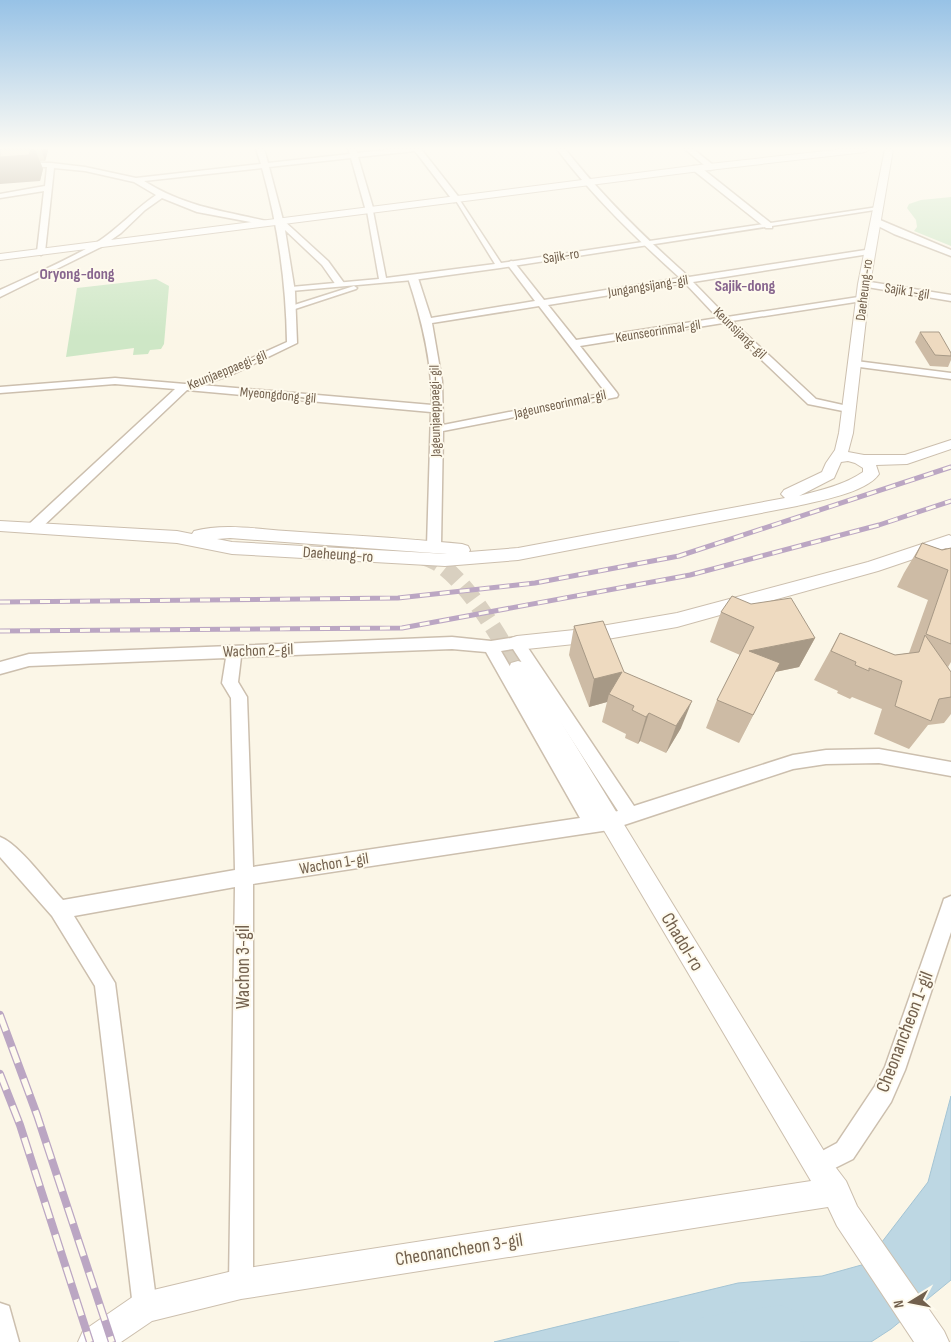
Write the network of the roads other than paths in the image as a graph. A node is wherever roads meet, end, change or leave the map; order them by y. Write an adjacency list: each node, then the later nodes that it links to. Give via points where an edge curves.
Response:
1 (370, 211): 26 (street)
2 (46, 212): 19 (street)
3 (138, 212): 17 (street)
4 (208, 212): 14 (street)
5 (278, 212): 12 (street, Keunjaeppaegi-gil)
6 (365, 212): 12 (street)
7 (465, 212): 23 (street)
8 (616, 212): 16 (street, Keunsijang-gil)
9 (751, 212): 15 (street)
10 (861, 212): 15 (street, Sajik-ro)
11 (878, 212): 13 (street, Daeheung-ro)
12 (281, 222): 14 (street); 28 (street, via 325,263); 29 (street, Keunjaeppaegi-gil)
13 (877, 222): 18 (street, Daeheung-ro); 20 (street)
14 (263, 223): 17 (street)
15 (769, 226): 16 (street, Sajik-ro)
16 (646, 243): 22 (street, Sajik-ro); 25 (street, Keunsijang-gil)
17 (98, 244): 19 (street); 30 (street)
18 (869, 251): 25 (street, Jungangsijang-gil); 27 (street, Daeheung-ro)
19 (41, 252): 21 (street)
20 (951, 253)
21 (0, 257)
22 (511, 264): 23 (street, Sajik-ro); 33 (street, Jageunseorinmal-gil)
23 (500, 266): 24 (street, Sajik-ro)
24 (413, 278): 26 (street, Sajik-ro); 35 (street, Jageunjaeppaegi-gil)
25 (688, 280): 33 (street, Jungangsijang-gil); 36 (street, Keunsijang-gil)
26 (383, 281): 28 (street, Sajik-ro)
27 (864, 284): 31 (street, Daeheung-ro); 32 (street, Sajik 1-gil)
28 (340, 287): 29 (street, Sajik-ro); 34 (street, Sajik-ro)
29 (291, 289): 34 (street, Keunjaeppaegi-gil)
30 (0, 294)
31 (862, 298): 36 (street, Keunseorinmal-gil); 38 (street, Daeheung-ro)
32 (951, 298)
33 (540, 303): 35 (street, Jungangsijang-gil); 37 (street, Jageunseorinmal-gil)
34 (292, 307): 40 (street, Keunjaeppaegi-gil, via 292,343 226,373)
35 (427, 321): 42 (street, Jageunjaeppaegi-gil, via 435,365)
36 (726, 321): 37 (street, Keunseorinmal-gil); 43 (street, Keunsijang-gil, via 812,402)
37 (572, 344): 44 (street, Jageunseorinmal-gil, via 612,395)
38 (856, 364): 39 (street); 43 (street, Daeheung-ro)
39 (951, 376)
40 (183, 388): 41 (street, Myeongdong-gil, via 115,381); 42 (street, Myeongdong-gil); 53 (street, Keunjaeppaegi-gil)
41 (0, 390)
42 (436, 409): 44 (street, Jageunjaeppaegi-gil)
43 (848, 409): 45 (street, Daeheung-ro)
44 (438, 429): 56 (street, Jageunjaeppaegi-gil)
45 (846, 433): 48 (street); 49 (street, Daeheung-ro)
46 (951, 444): 48 (street, via 906,459)
47 (951, 450): 50 (street)
48 (859, 459): 49 (street); 50 (street, via 872,471)
49 (836, 462): 50 (street, via 844,477 855,480); 51 (street, via 829,475)
50 (867, 478): 51 (street, via 836,491)
51 (753, 508): 58 (street, Daeheung-ro, via 645,531 518,554)
52 (0, 526): 53 (street, Daeheung-ro)
53 (33, 528): 54 (street, Daeheung-ro)
54 (177, 537): 56 (street, Daeheung-ro, via 230,533); 57 (street); 58 (street, Daeheung-ro, via 232,548 394,559 445,560)
55 (951, 544): 59 (street, via 949,541 872,567 677,620 584,636)
56 (434, 546): 58 (street, Daeheung-ro)
57 (399, 550)
58 (500, 554)
59 (517, 643): 60 (street, Wachon 2-gil); 65 (street)
60 (491, 647): 61 (street, Wachon 2-gil, via 452,643); 65 (street)
61 (234, 652): 62 (street, Wachon 2-gil, via 29,660); 67 (street, Wachon 3-gil, via 230,683 238,697)
62 (0, 668)
63 (518, 668): 65 (street, Chadol-ro)
64 (951, 769): 65 (street, Wachon 1-gil, via 879,756 826,757 789,763)
65 (610, 820): 67 (street, Wachon 1-gil); 70 (street, Chadol-ro)
66 (0, 845): 69 (street)
67 (244, 878): 69 (street, Wachon 1-gil); 72 (street, Wachon 3-gil)
68 (951, 905): 70 (street, Cheonancheon 1-gil, via 883,1094 845,1151)
69 (59, 910): 73 (street, via 105,983)
70 (817, 1166): 71 (street, Chadol-ro)
71 (842, 1203): 72 (street, Cheonancheon 3-gil); 77 (street, Chadol-ro)
72 (241, 1284): 73 (street, Cheonancheon 3-gil)
73 (145, 1307): 76 (street, Cheonancheon 3-gil)
74 (0, 1315): 75 (street)
75 (6, 1342)
76 (94, 1342)
77 (933, 1342)

